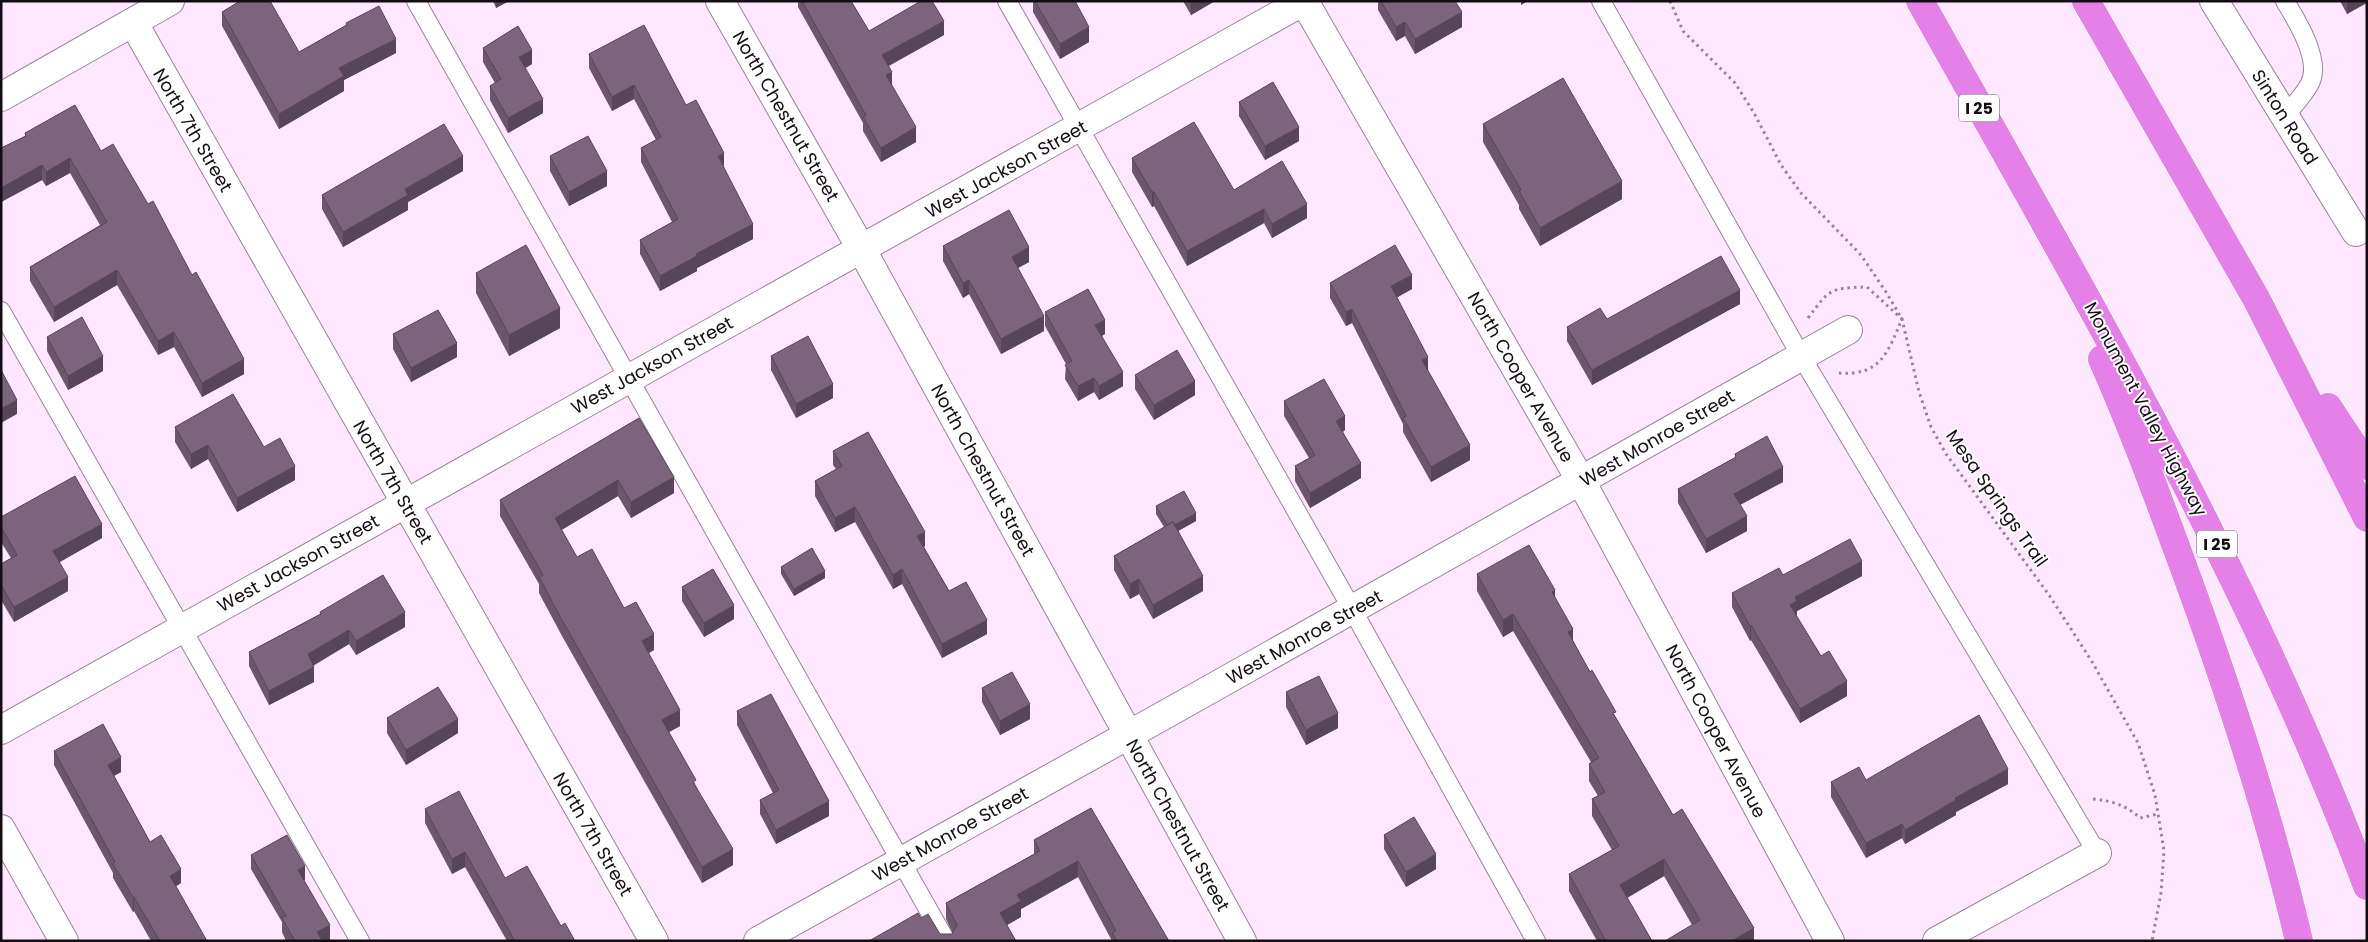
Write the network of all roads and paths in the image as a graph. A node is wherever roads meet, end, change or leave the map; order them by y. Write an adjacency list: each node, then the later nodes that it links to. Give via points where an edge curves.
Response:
1 (170, 1): 12 (street)
2 (416, 1): 23 (lane)
3 (720, 1): 18 (street, North Chestnut Street)
4 (1007, 1): 15 (lane)
5 (1304, 1): 15 (street, West Jackson Street); 25 (street, North Cooper Avenue)
6 (1601, 1): 22 (lane)
7 (1670, 1): 33 (path, Mesa Springs Trail, via 1683,31 1735,83 1781,165 1801,193 1861,255 1886,292 1902,319 1930,427 2091,660 2138,743)
8 (1920, 1): 16 (highway, Monument Valley Highway / I 25)
9 (2086, 1): 19 (highway)
10 (2214, 1): 14 (street, Sinton Road)
11 (2285, 1): 14 (lane, via 2304,35 2312,63 2310,84)
12 (133, 22): 13 (street); 26 (street, North 7th Street)
13 (1, 97)
14 (2285, 116): 17 (street, Sinton Road)
15 (1078, 128): 18 (street, West Jackson Street); 28 (lane)
16 (2039, 215): 37 (highway, Monument Valley Highway / I 25, via 2211,529 2304,734); 48 (highway, via 2113,384 2193,593 2262,798)
17 (2356, 232)
18 (862, 250): 23 (street, West Jackson Street); 31 (street, North Chestnut Street)
19 (2256, 300): 24 (highway); 27 (highway)
20 (1, 311): 29 (lane)
21 (1848, 330): 22 (street, West Monroe Street)
22 (1801, 356): 25 (street, West Monroe Street); 32 (lane)
23 (629, 378): 26 (street, West Jackson Street); 36 (lane)
24 (2367, 466)
25 (1581, 481): 28 (street, West Monroe Street); 45 (street, North Cooper Avenue)
26 (405, 503): 29 (street, West Jackson Street); 40 (street, North 7th Street)
27 (2367, 518)
28 (1352, 610): 31 (street, West Monroe Street); 44 (lane)
29 (183, 628): 30 (street, West Jackson Street); 39 (lane)
30 (1, 730)
31 (1129, 735): 36 (street, West Monroe Street); 43 (street, North Chestnut Street)
32 (2068, 804): 33 (path, via 2088,798 2114,802 2140,818); 35 (lane)
33 (2158, 814): 47 (path, Mesa Springs Trail, via 2164,851 2161,893)
34 (1, 829): 38 (street)
35 (2097, 853): 46 (street)
36 (902, 861): 41 (street, West Monroe Street); 42 (lane)
37 (2367, 886)
38 (64, 941)
39 (360, 941)
40 (654, 941)
41 (758, 941)
42 (946, 941)
43 (1242, 941)
44 (1536, 941)
45 (1830, 941)
46 (1938, 941)
47 (2152, 941)
48 (2299, 941)

